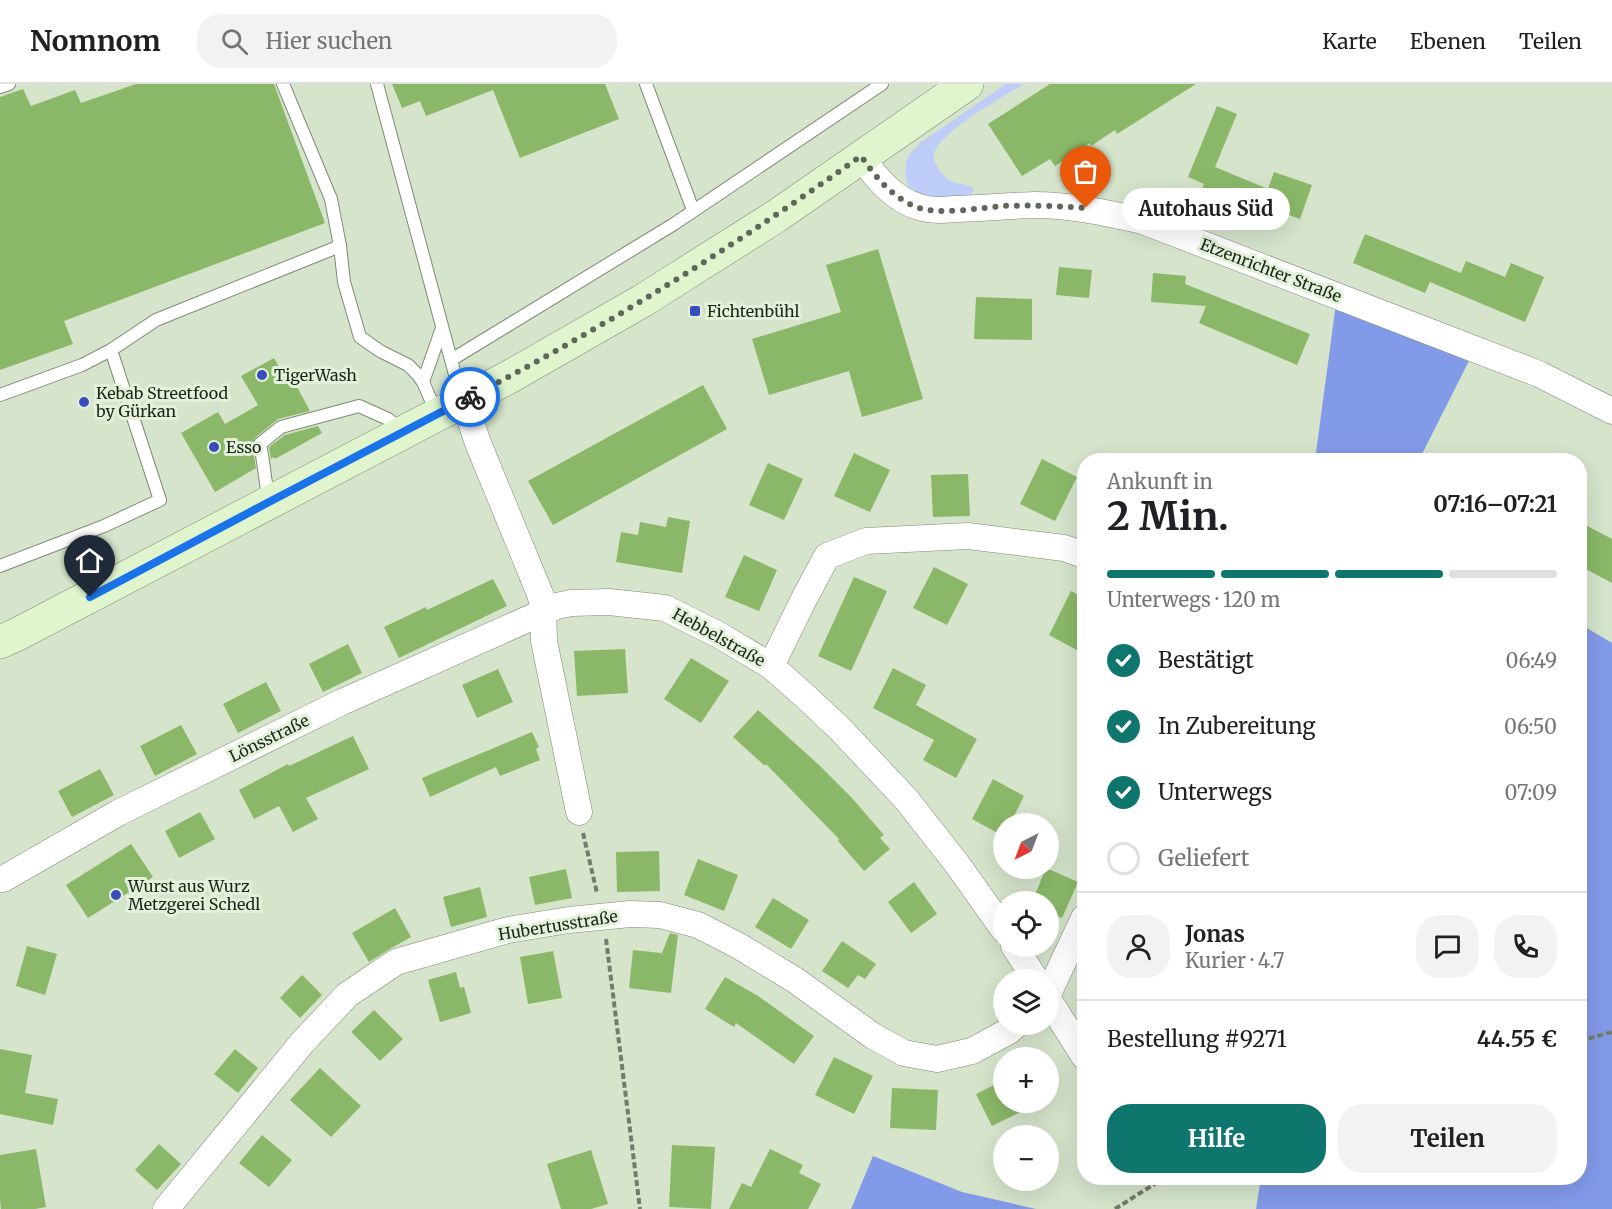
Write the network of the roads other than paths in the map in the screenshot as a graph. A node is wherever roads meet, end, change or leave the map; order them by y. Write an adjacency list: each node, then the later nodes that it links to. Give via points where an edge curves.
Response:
1 (9, 84): 7 (lane)
2 (284, 84): 10 (lane, via 331,199)
3 (377, 84): 11 (lane)
4 (646, 84): 9 (lane)
5 (882, 84): 9 (lane)
6 (967, 84): 8 (main road)
7 (0, 87)
8 (861, 156): 16 (main road, via 775,217 642,301); 17 (street, Etzenrichter Straße, via 887,188 920,208 1036,205 1086,208 1143,221 1539,374)
9 (693, 210): 13 (lane)
10 (339, 246): 12 (lane, via 156,320); 14 (lane, via 344,282 360,337 408,365)
11 (442, 328): 13 (lane); 14 (lane)
12 (111, 350): 15 (lane, via 82,365); 21 (lane, via 160,500)
13 (451, 360): 16 (lane, via 457,382)
14 (423, 382): 16 (lane)
15 (0, 395)
16 (451, 408): 18 (main road); 22 (street, via 478,443 535,579)
17 (1612, 411)
18 (405, 432): 19 (main road); 19 (lane, via 359,406 281,427 260,444)
19 (269, 502): 23 (main road)
20 (1077, 553): 24 (street, via 968,536 866,541 827,556)
21 (0, 566)
22 (543, 613): 24 (street, Hebbelstraße, via 571,603 609,602 665,608); 25 (street, via 544,641); 26 (street, Lönsstraße, via 342,702 118,813)
23 (0, 642)
24 (771, 666): 27 (street, Hebbelstraße, via 840,729 906,799)
25 (579, 812)
26 (1, 880)
27 (993, 915)
28 (1077, 933): 29 (street)
29 (1059, 971)
30 (1059, 1016): 32 (street)
31 (1002, 1035): 33 (street, Hubertusstraße, via 972,1052 937,1059 904,1053 739,945 698,926 660,915 569,920 508,930 396,962 347,995)
32 (1077, 1045)
33 (165, 1209)

